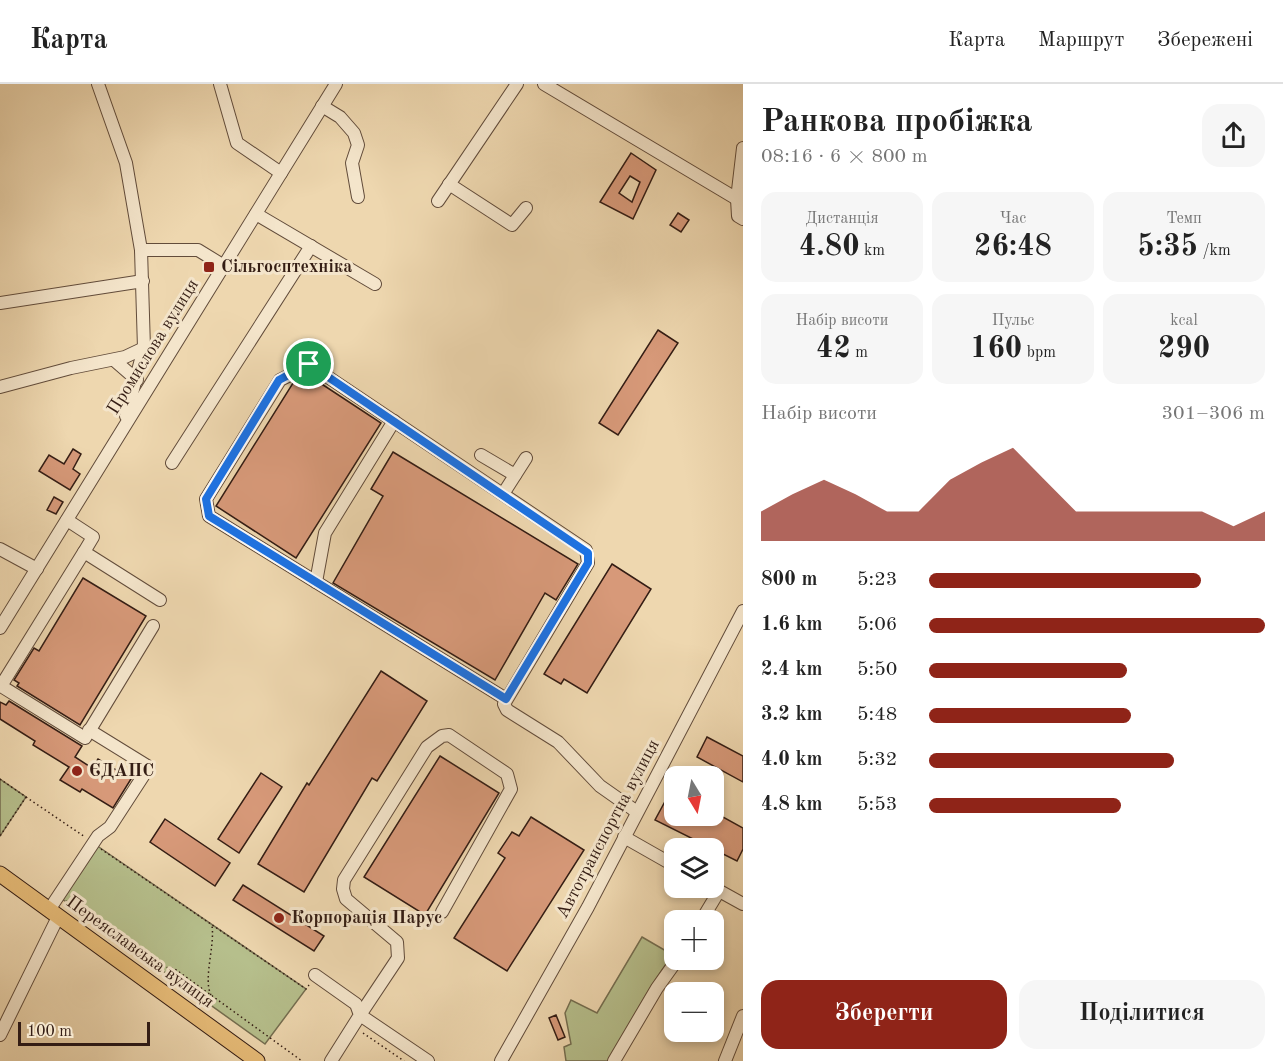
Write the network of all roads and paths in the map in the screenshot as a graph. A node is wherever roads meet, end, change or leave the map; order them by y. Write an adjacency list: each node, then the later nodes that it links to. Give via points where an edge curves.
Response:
1 (98, 84): 17 (street, via 126,163)
2 (220, 84): 8 (street, via 237,142)
3 (336, 84): 6 (street, Промислова вулиця)
4 (517, 84): 9 (street)
5 (544, 84): 11 (street)
6 (322, 106): 8 (street, Промислова вулиця); 10 (street, via 340,117 354,133 358,146 352,163)
7 (743, 148): 11 (street)
8 (281, 173): 14 (street, Промислова вулиця)
9 (449, 184): 12 (street); 13 (street, via 512,225)
10 (358, 197)
11 (736, 199): 15 (street, via 738,216)
12 (438, 201)
13 (526, 208)
14 (256, 214): 16 (street); 18 (street, Промислова вулиця)
15 (743, 219)
16 (311, 246): 20 (street); 30 (street)
17 (141, 250): 18 (street, via 198,250); 19 (street)
18 (224, 266): 27 (street, Промислова вулиця)
19 (143, 280): 21 (street); 22 (street)
20 (375, 284)
21 (0, 303)
22 (144, 348): 23 (street); 24 (street)
23 (114, 360): 24 (street); 25 (street)
24 (137, 380): 27 (street)
25 (0, 387)
26 (394, 421): 32 (street); 37 (street, via 325,533); 37 (street, via 306,364 279,380 206,499 210,517)
27 (122, 431): 33 (street, Промислова вулиця)
28 (481, 454): 31 (street)
29 (526, 458): 31 (street)
30 (172, 463)
31 (515, 475): 32 (street)
32 (503, 494): 42 (street, via 586,550 589,557)
33 (66, 520): 35 (street, via 93,537); 36 (street, Промислова вулиця)
34 (0, 549): 36 (street)
35 (84, 552): 38 (street); 43 (street, via 1,686 85,738)
36 (36, 569): 41 (street, Промислова вулиця)
37 (316, 582): 42 (street)
38 (160, 600)
39 (743, 611): 46 (street, Автотранспортна вулиця)
40 (153, 626): 43 (street)
41 (0, 628)
42 (506, 699): 46 (street, via 507,710 558,742 600,786)
43 (89, 730): 49 (street, via 149,767 110,827)
44 (0, 779): 45 (path)
45 (26, 797): 47 (path); 49 (path)
46 (637, 812): 48 (street, Автотранспортна вулиця)
47 (0, 836)
48 (624, 837): 50 (street); 70 (street, Автотранспортна вулиця)
49 (93, 843): 53 (street); 57 (path)
50 (664, 860)
51 (0, 874): 56 (main road, Переяславська вулиця)
52 (724, 893): 54 (street)
53 (58, 896): 56 (street); 60 (path, via 156,966 175,969)
54 (743, 904)
55 (441, 912): 61 (street, via 511,789 507,774 449,735 427,747 344,880 346,899 397,942 399,950 398,958)
56 (54, 913): 64 (street); 65 (main road, Переяславська вулиця)
57 (212, 924): 59 (path, via 306,989); 60 (path, via 214,942 207,988)
58 (670, 970): 71 (street)
59 (315, 975): 61 (street, via 356,1004)
60 (211, 995): 66 (path)
61 (360, 1015): 63 (street); 69 (street)
62 (743, 1016): 72 (street)
63 (353, 1026): 67 (street); 68 (path)
64 (0, 1035)
65 (257, 1061)
66 (302, 1061)
67 (331, 1061)
68 (404, 1061)
69 (428, 1061)
70 (501, 1061)
71 (614, 1061)
72 (725, 1061)

